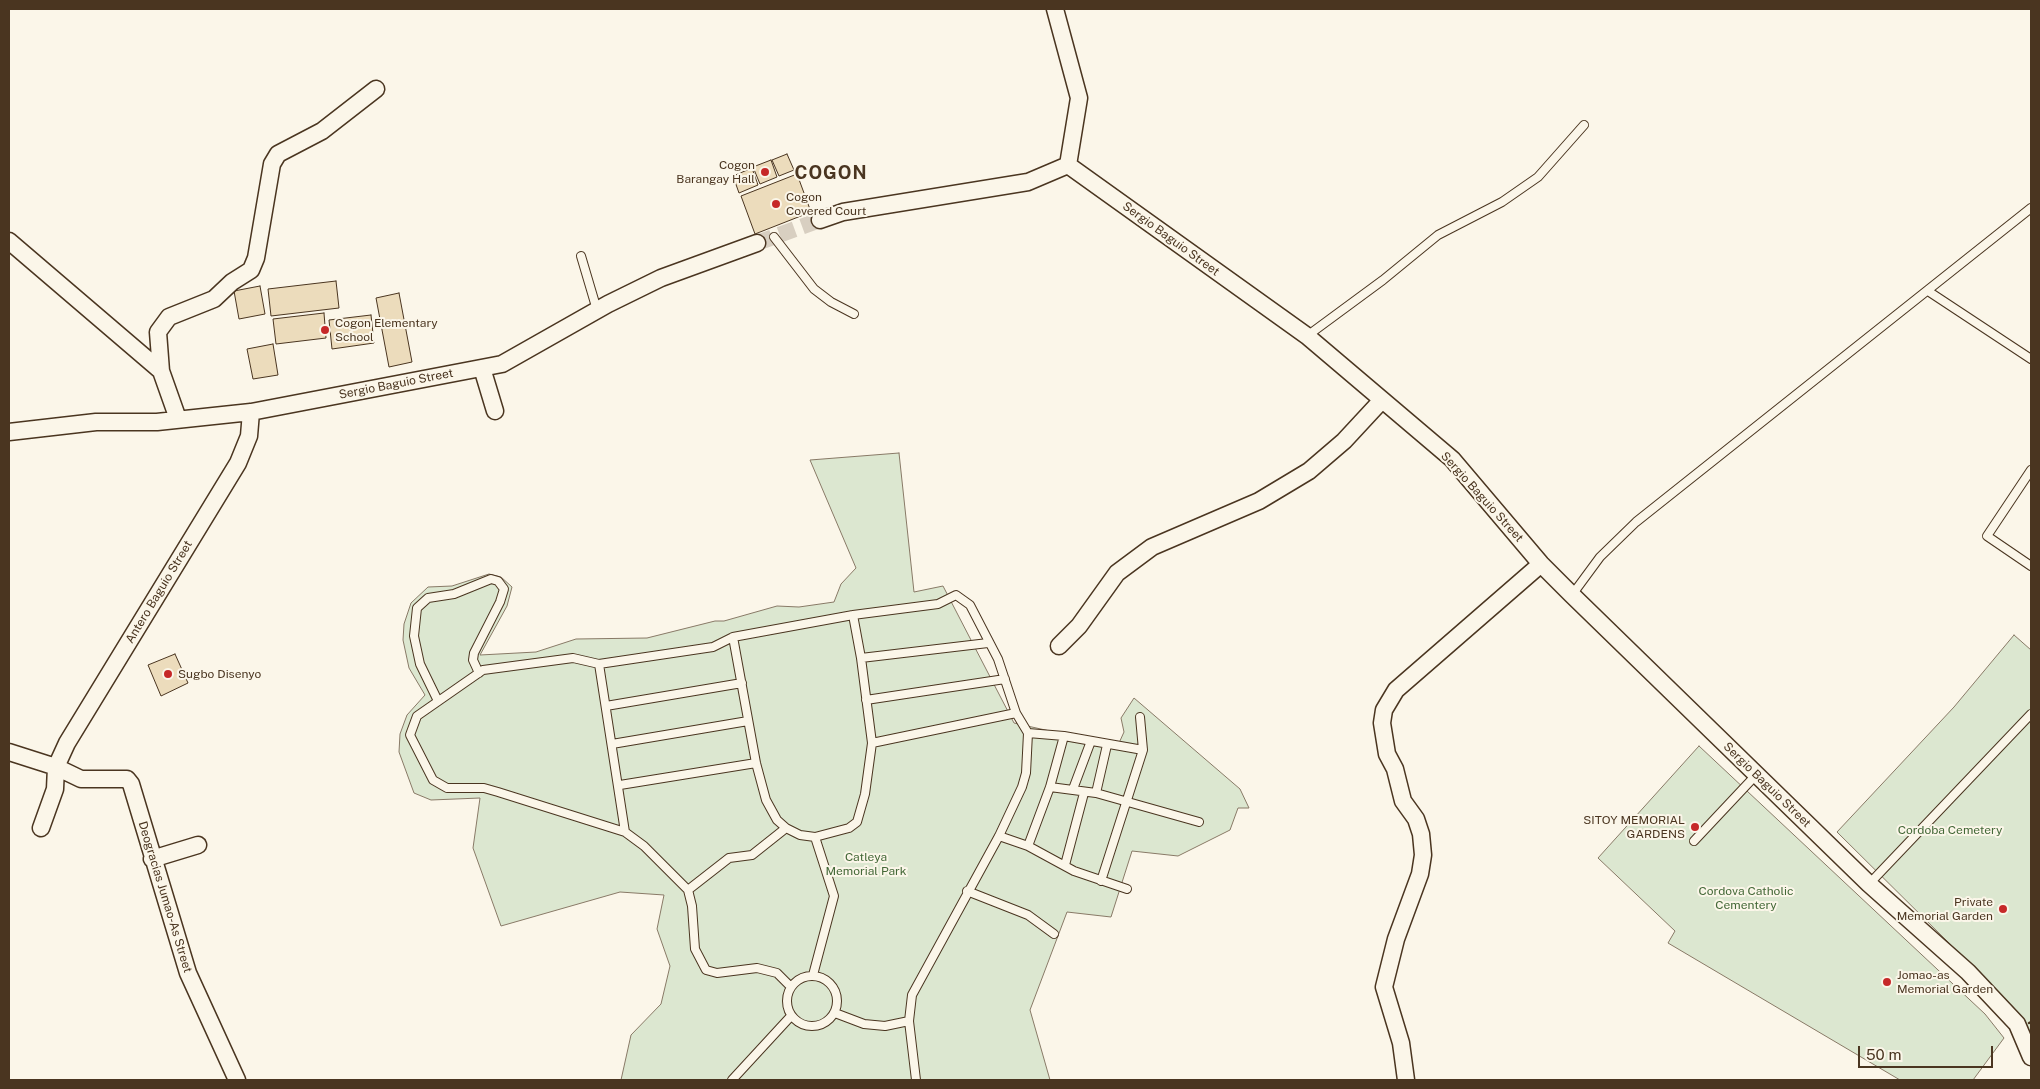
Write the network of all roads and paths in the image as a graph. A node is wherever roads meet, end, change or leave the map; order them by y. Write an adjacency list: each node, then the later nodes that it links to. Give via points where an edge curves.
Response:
1 (1055, 9): 4 (street, via 1079,98)
2 (376, 89): 17 (street, via 322,131 278,154 272,164 256,258 251,270 214,299 169,317 158,332)
3 (1584, 125): 14 (lane, via 1538,177 1502,202 1438,235)
4 (1068, 165): 6 (street, via 1028,182 843,212); 14 (street, Sergio Baguio Street)
5 (2031, 208): 11 (lane)
6 (820, 220)
7 (774, 237): 13 (lane, via 814,289)
8 (9, 241): 17 (street)
9 (757, 243): 12 (street, Sergio Baguio Street, via 661,278)
10 (581, 256): 12 (lane)
11 (1928, 291): 15 (lane); 26 (lane, via 1624,533 1600,557)
12 (597, 310): 16 (street, Sergio Baguio Street, via 502,364)
13 (854, 314)
14 (1307, 336): 18 (street, Sergio Baguio Street)
15 (2031, 359)
16 (482, 368): 19 (street); 20 (street, Sergio Baguio Street)
17 (161, 371): 21 (street)
18 (1382, 400): 24 (street, Sergio Baguio Street, via 1452,460); 30 (street, via 1344,440 1308,471 1259,501 1152,547 1117,573 1079,626)
19 (495, 411)
20 (251, 412): 21 (street, Sergio Baguio Street); 52 (street, Antero Baguio Street, via 249,436 238,462 67,743)
21 (178, 420): 22 (street, Sergio Baguio Street, via 96,422)
22 (9, 432)
23 (2031, 470): 25 (lane, via 1987,536)
24 (1541, 564): 26 (street, Sergio Baguio Street); 87 (street, via 1396,690 1384,710 1382,723 1387,754 1395,769 1403,801 1419,827 1423,855 1420,874 1396,939 1384,987 1401,1043)
25 (2031, 566)
26 (1572, 596): 53 (street, Sergio Baguio Street)
27 (853, 615): 28 (lane); 29 (lane, via 938,604 956,595 970,605); 31 (lane)
28 (733, 637): 32 (lane, via 713,647); 35 (lane)
29 (988, 643): 31 (lane); 34 (lane)
30 (1059, 646)
31 (861, 658): 36 (lane)
32 (599, 664): 33 (lane, via 573,658); 38 (lane)
33 (479, 673): 37 (lane); 37 (lane, via 473,660 474,653 504,589 498,581 491,579 454,594 428,598 416,608 414,636 420,664)
34 (1005, 679): 36 (lane); 39 (lane)
35 (742, 683): 38 (lane); 42 (lane)
36 (866, 700): 46 (lane)
37 (438, 701): 63 (lane, via 417,716 410,735 432,780 447,788 484,788)
38 (606, 706): 47 (lane)
39 (1016, 713): 43 (lane); 46 (lane)
40 (2031, 714): 72 (lane)
41 (1140, 717): 49 (lane)
42 (748, 721): 47 (lane); 51 (lane)
43 (1028, 733): 44 (lane); 64 (lane, via 1022,787)
44 (1064, 736): 45 (lane); 55 (lane)
45 (1090, 741): 48 (lane); 56 (lane)
46 (872, 743): 65 (lane, via 864,801 857,822 849,828)
47 (612, 744): 54 (lane)
48 (1107, 745): 49 (lane); 58 (lane)
49 (1142, 750): 59 (lane)
50 (9, 752): 52 (street)
51 (756, 763): 54 (lane); 62 (lane, via 766,800 777,820)
52 (56, 767): 61 (street, Antero Baguio Street, via 55,789); 69 (street, Deogracias Jumao-As Street, via 81,778 127,778)
53 (1756, 775): 66 (lane); 72 (street, Sergio Baguio Street)
54 (620, 785): 63 (lane)
55 (1050, 787): 56 (lane); 68 (lane)
56 (1073, 789): 57 (lane)
57 (1084, 793): 58 (lane); 70 (lane)
58 (1096, 793): 59 (lane)
59 (1126, 803): 60 (lane); 71 (lane)
60 (1199, 822)
61 (41, 828)
62 (786, 828): 65 (lane); 74 (lane, via 752,855 729,858)
63 (625, 832): 74 (lane, via 644,846)
64 (998, 836): 68 (lane); 75 (lane)
65 (815, 838): 77 (lane, via 834,896)
66 (1694, 841)
67 (198, 845): 69 (street)
68 (1028, 846): 70 (lane)
69 (152, 859): 84 (street, Deogracias Jumao-As Street, via 188,973)
70 (1065, 865): 71 (lane)
71 (1101, 881): 73 (lane)
72 (1869, 884): 82 (street, Sergio Baguio Street, via 1968,972)
73 (1127, 889)
74 (688, 890): 78 (lane, via 695,949 706,970 717,973 757,968 777,974)
75 (967, 891): 76 (lane, via 1028,915); 81 (lane, via 912,995)
76 (1054, 934)
77 (813, 975): 78 (lane, via 800,978); 79 (lane, via 825,979 835,988 838,1000)
78 (791, 987): 80 (lane, via 787,1007)
79 (835, 1012): 80 (lane, via 827,1023 814,1027 802,1024); 81 (lane, via 878,1026)
80 (792, 1016): 85 (lane)
81 (909, 1021): 86 (lane)
82 (2027, 1039): 83 (street, Sergio Baguio Street)
83 (2031, 1056)
84 (237, 1080)
85 (732, 1080)
86 (916, 1080)
87 (1406, 1080)

